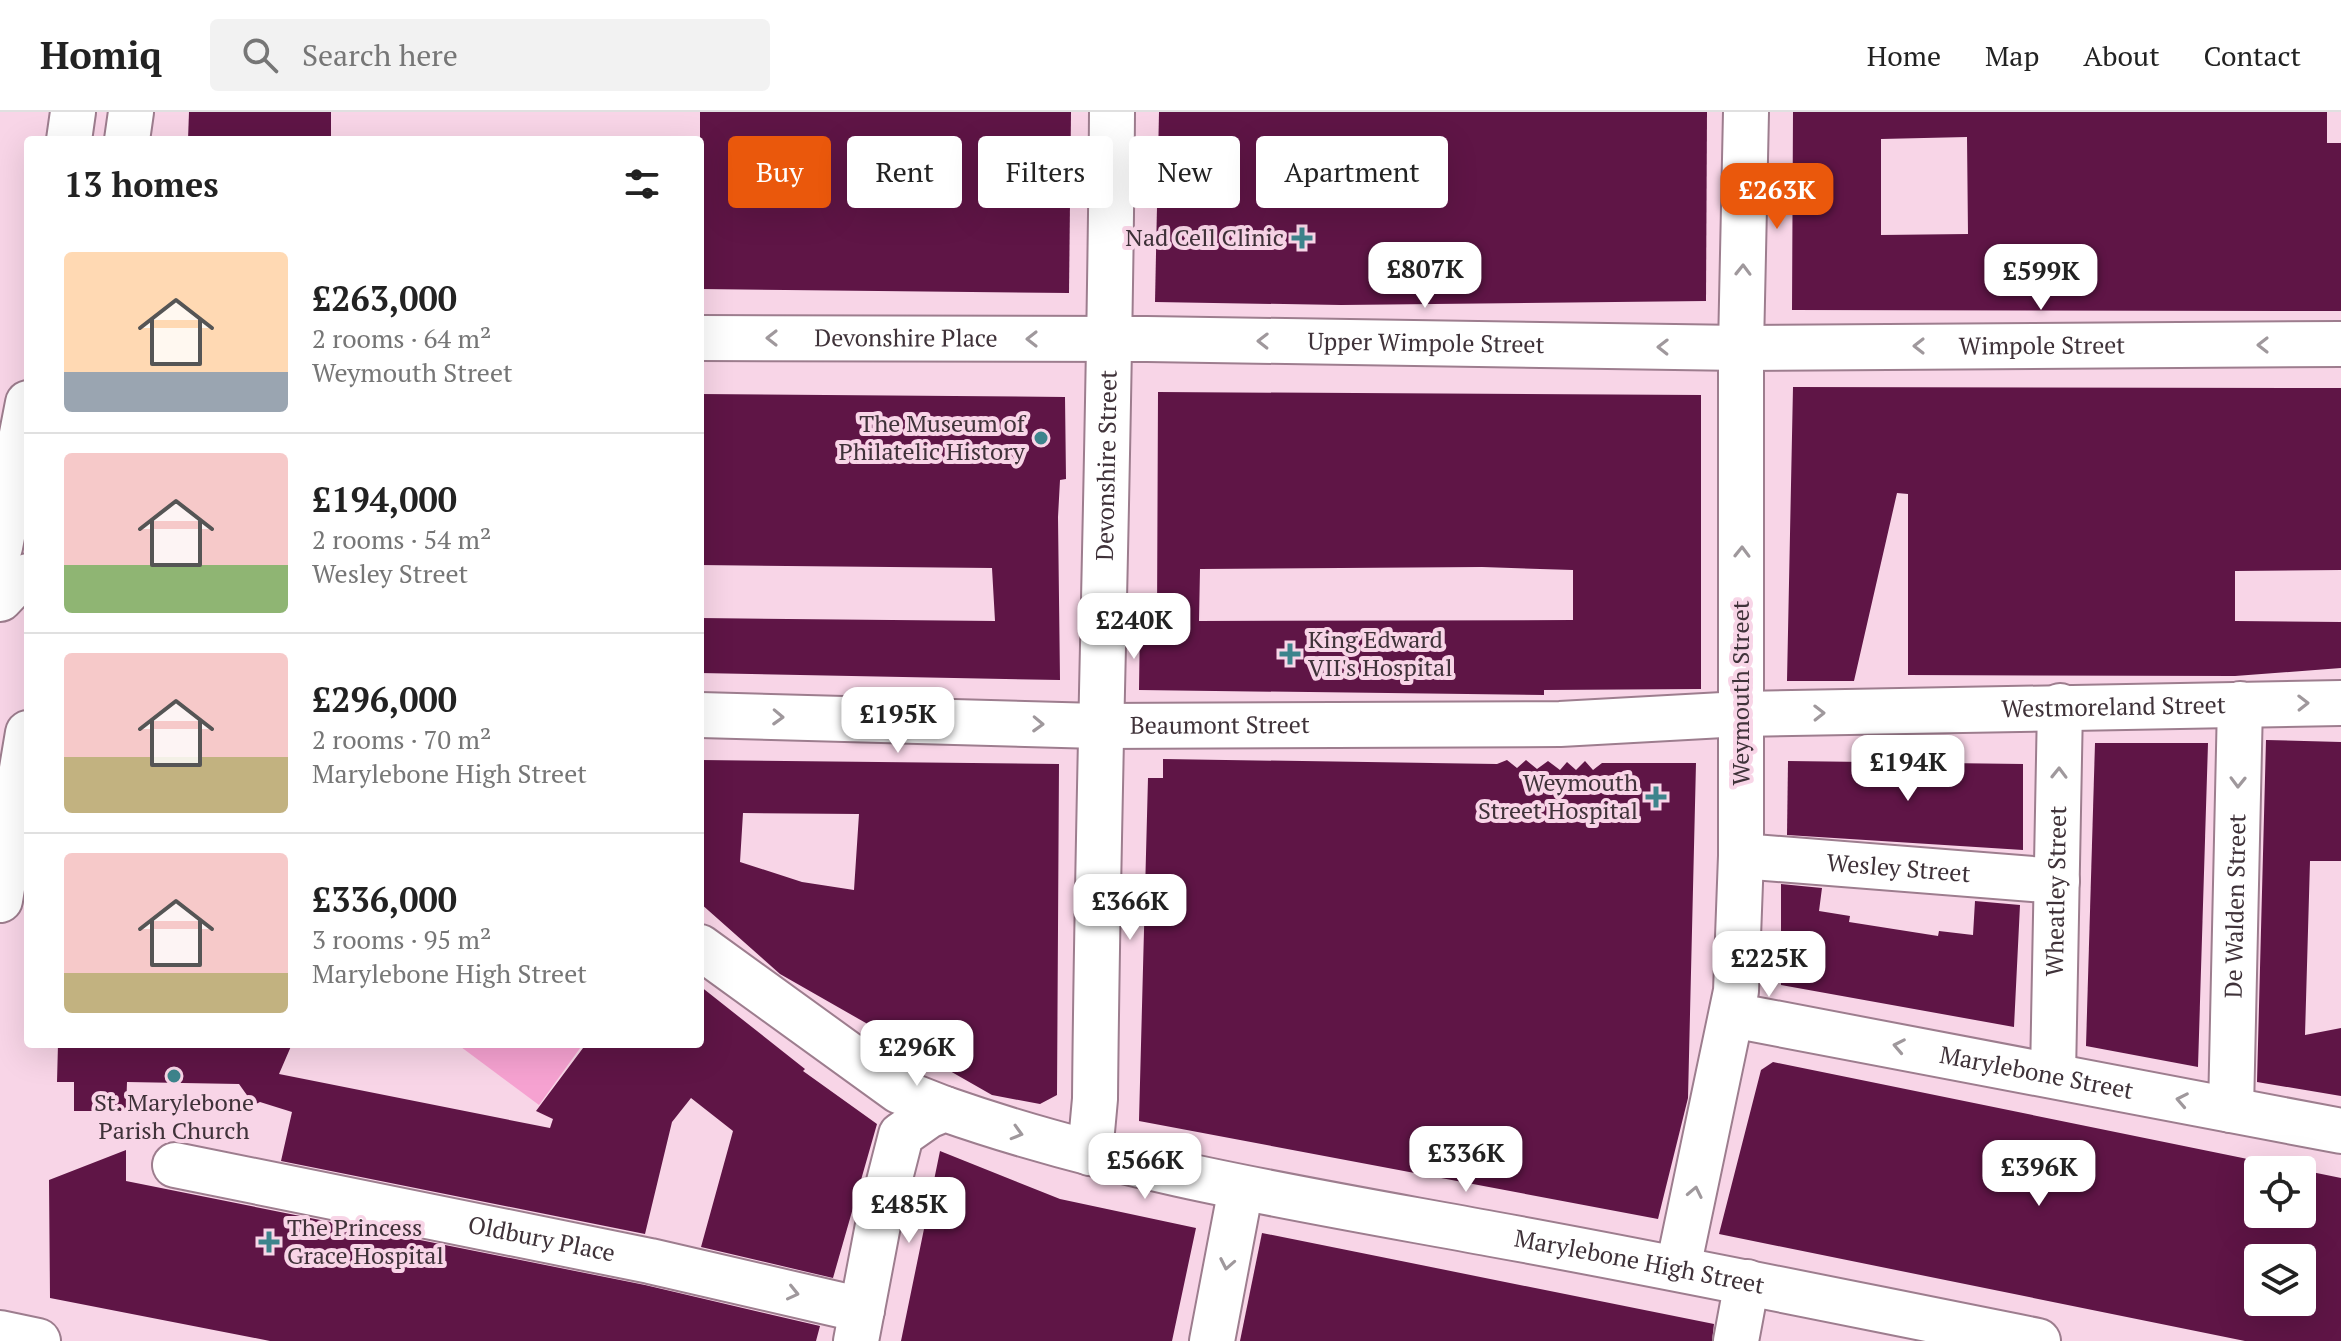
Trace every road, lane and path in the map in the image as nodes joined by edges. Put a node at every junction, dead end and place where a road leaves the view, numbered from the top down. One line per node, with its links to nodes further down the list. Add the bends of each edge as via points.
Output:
1 (73, 112): 5 (main road)
2 (131, 112): 6 (main road)
3 (1112, 112): 8 (main road, Devonshire Street)
4 (1746, 112): 10 (main road, Weymouth Street, one-way to 4)
5 (70, 136)
6 (128, 136)
7 (704, 338): 8 (main road, Devonshire Place, one-way to 7)
8 (1110, 340): 10 (main road, Upper Wimpole Street, one-way to 8); 20 (main road, Devonshire Street)
9 (2341, 344): 10 (main road, Wimpole Street, one-way to 10)
10 (1741, 348): 18 (main road, Weymouth Street, one-way to 10)
11 (24, 424): 12 (main road)
12 (0, 547)
13 (24, 578): 14 (main road)
14 (0, 599)
15 (2341, 703): 16 (main road, Westmoreland Street, one-way to 15)
16 (2240, 704): 17 (main road, Westmoreland Street); 30 (main road, De Walden Street, one-way to 30)
17 (2060, 706): 18 (main road, Westmoreland Street, one-way to 17); 23 (main road, Wheatley Street, one-way to 17)
18 (1741, 714): 20 (main road, Beaumont Street, via 1560,724); 22 (main road, Weymouth Street)
19 (704, 715): 20 (main road, Beaumont Street, one-way to 20)
20 (1098, 726): 33 (main road, Devonshire Street)
21 (24, 756): 24 (main road)
22 (1741, 856): 23 (main road, Wesley Street); 26 (main road, Weymouth Street)
23 (2057, 881): 28 (main road, Wheatley Street)
24 (1, 889)
25 (704, 950): 27 (main road, Marylebone High Street)
26 (1732, 1015): 28 (main road, Marylebone Street, one-way to 26); 36 (main road, Weymouth Street, one-way to 26)
27 (868, 1070): 29 (main road, Marylebone High Street, via 899,1091); 32 (main road, Marylebone High Street)
28 (2053, 1075): 30 (main road, Marylebone Street, one-way to 28)
29 (945, 1109): 32 (main road); 33 (main road, Marylebone High Street, one-way to 33)
30 (2231, 1110): 31 (main road, Marylebone Street)
31 (2341, 1131)
32 (901, 1135): 38 (main road)
33 (1090, 1153): 35 (main road, Marylebone High Street)
34 (175, 1165): 38 (main road, Oldbury Place, one-way to 38, via 723,1278)
35 (1228, 1185): 36 (main road, Marylebone High Street); 41 (main road, one-way to 41)
36 (1678, 1268): 37 (main road, Marylebone High Street)
37 (1747, 1282): 42 (main road); 43 (main road, Marylebone High Street)
38 (859, 1325)
39 (0, 1333): 40 (main road)
40 (38, 1341)
41 (1212, 1341)
42 (1736, 1341)
43 (2038, 1341)

